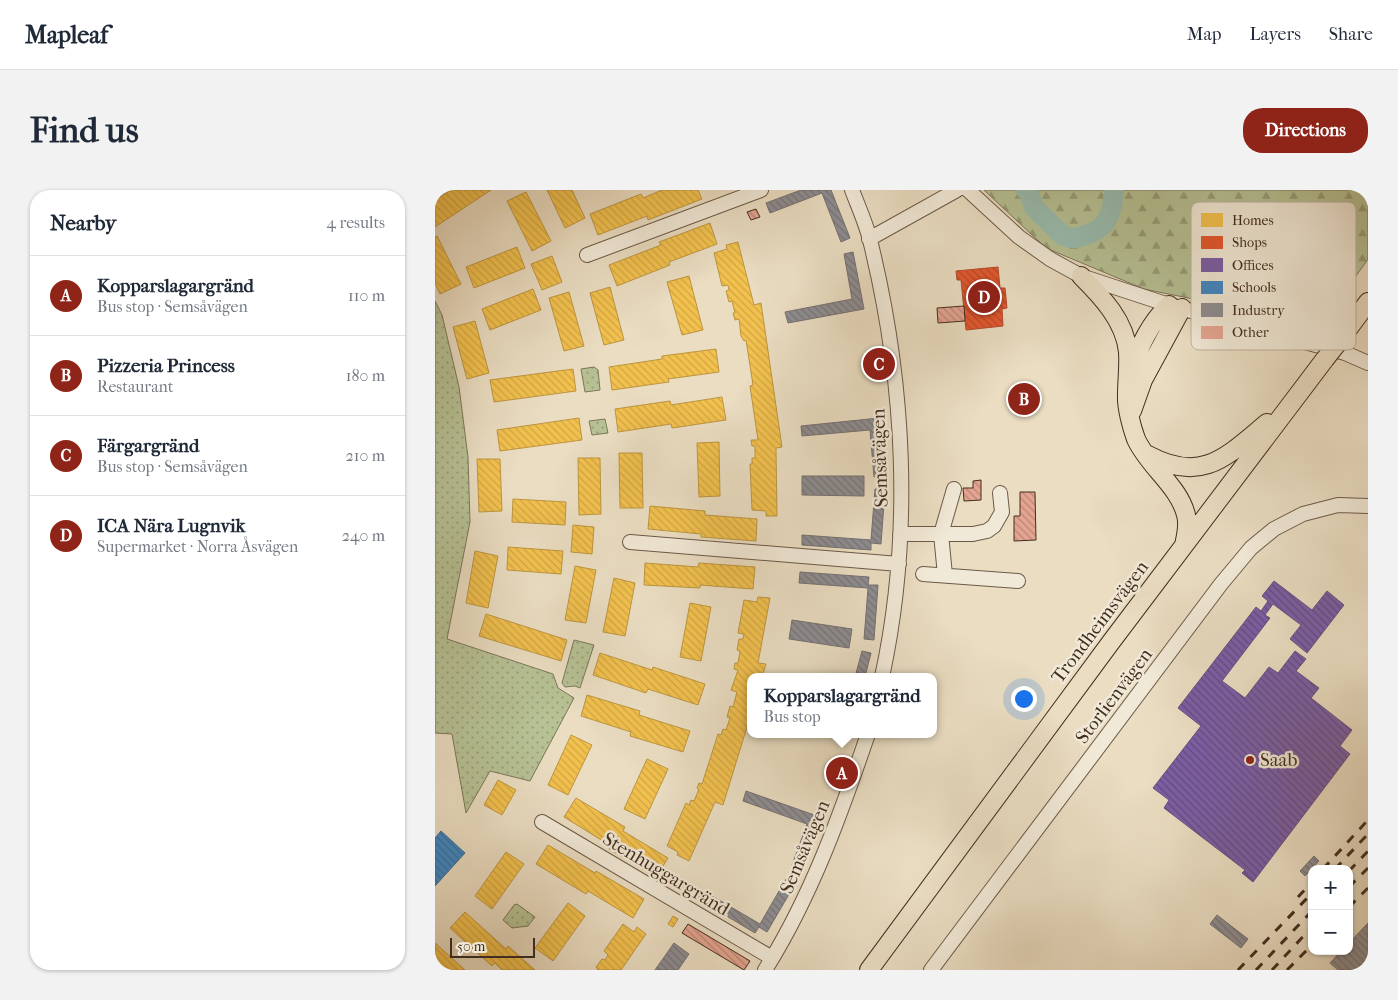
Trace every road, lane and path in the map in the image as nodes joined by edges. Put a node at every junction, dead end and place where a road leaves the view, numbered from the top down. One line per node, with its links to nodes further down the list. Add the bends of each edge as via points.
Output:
1 (761, 190): 6 (street)
2 (852, 190): 5 (street, Semsåvägen)
3 (957, 190): 5 (street)
4 (967, 190): 7 (street, via 1019,237)
5 (869, 238): 25 (street, Semsåvägen, via 898,404 902,492)
6 (587, 255)
7 (1081, 276): 9 (street); 18 (main road, via 1110,308 1121,329 1128,351)
8 (1368, 302): 12 (main road, Trondheimsvägen)
9 (1176, 306): 10 (street); 18 (main road, via 1153,321); 20 (main road, via 1143,380)
10 (1191, 311)
11 (1368, 316): 13 (main road)
12 (1356, 318)
13 (1356, 326)
14 (1316, 350): 16 (street)
15 (1325, 350): 16 (main road, Trondheimsvägen, bridge)
16 (1322, 352): 17 (street, via 1345,353); 19 (main road, Trondheimsvägen)
17 (1368, 363)
18 (1128, 378): 20 (main road, via 1126,396)
19 (1291, 402): 21 (main road, via 1236,449 1207,465 1177,467); 28 (main road, Trondheimsvägen)
20 (1131, 417): 21 (main road, via 1137,442)
21 (1145, 453): 28 (main road, via 1187,516)
22 (954, 489): 26 (street)
23 (1000, 493): 26 (street, via 1002,512 987,531)
24 (1368, 506): 38 (street, Storlienvägen, via 1338,505 1303,514 1274,529 1251,548)
25 (900, 534): 26 (street); 29 (street, Semsåvägen)
26 (941, 534): 31 (street)
27 (630, 542): 29 (street)
28 (1184, 546): 37 (main road, Trondheimsvägen)
29 (899, 564): 33 (street, Semsåvägen)
30 (923, 574): 31 (street)
31 (945, 575): 32 (street)
32 (1018, 581)
33 (883, 673)
34 (867, 738): 36 (street, Semsåvägen, via 811,886)
35 (542, 822): 36 (street, Stenhuggargränd)
36 (768, 964)
37 (869, 970)
38 (931, 970)

